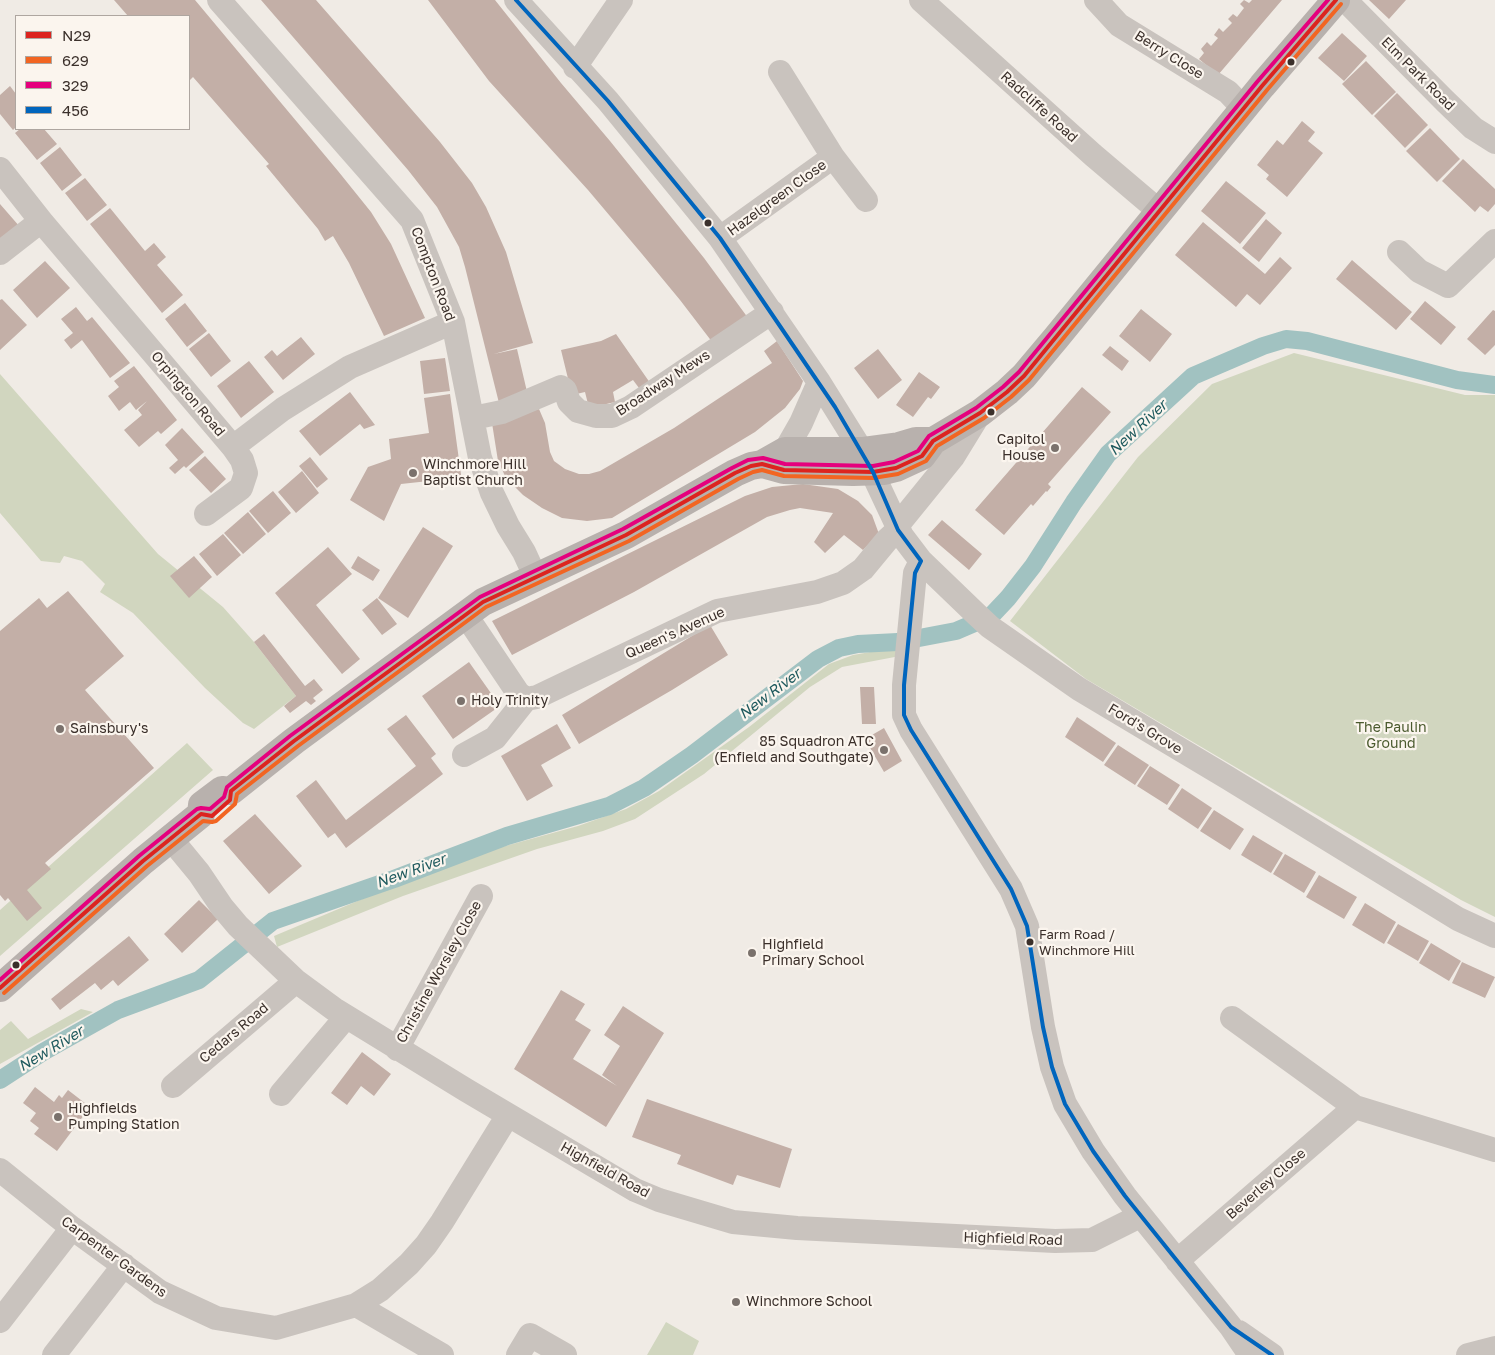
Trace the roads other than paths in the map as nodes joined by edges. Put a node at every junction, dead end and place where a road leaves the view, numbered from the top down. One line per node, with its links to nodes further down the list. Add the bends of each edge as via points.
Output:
1 (219, 0): 22 (street, Compton Road, via 412,220)
2 (516, 0): 8 (street, Ford's Grove)
3 (621, 0): 8 (street)
4 (921, 0): 15 (street, Radcliffe Road, via 1092,155)
5 (1096, 0): 10 (street, Berry Close, via 1119,25 1228,92)
6 (1336, 0): 10 (main road)
7 (1345, 0): 11 (street, Elm Park Road, via 1473,128)
8 (575, 67): 17 (street, Ford's Grove, via 608,101)
9 (780, 72): 12 (street)
10 (1243, 108): 15 (main road)
11 (1495, 142)
12 (833, 157): 14 (street); 17 (street, Hazelgreen Close)
13 (0, 169): 16 (street, Orpington Road)
14 (866, 200)
15 (1159, 211): 24 (main road, via 1024,376)
16 (41, 221): 20 (street); 26 (street, Orpington Road)
17 (720, 238): 21 (street, Ford's Grove)
18 (1495, 241): 19 (street, via 1448,286 1419,272)
19 (1399, 252)
20 (0, 253)
21 (772, 312): 23 (street, Ford's Grove); 25 (street, Broadway Mews, via 631,407 612,416 578,411 561,387 502,412)
22 (453, 322): 25 (street, Compton Road); 26 (street, Orpington Road, via 350,367 283,409)
23 (819, 382): 27 (street, via 801,423); 28 (street, Ford's Grove)
24 (980, 413): 28 (main road, via 934,441 916,441 899,446); 30 (street, Queen's Avenue, via 953,457)
25 (473, 418): 32 (street, Compton Road, via 480,458 492,493)
26 (233, 447): 29 (street, via 246,473 241,488)
27 (773, 458): 28 (main road); 32 (main road, via 735,472 626,535)
28 (867, 461): 30 (street, Ford's Grove)
29 (206, 514)
30 (897, 528): 31 (street, Ford's Grove); 34 (street, Queen's Avenue, via 862,569 843,583 816,592 717,610)
31 (921, 561): 38 (street, Ford's Grove, via 982,619 1079,689 1458,919); 50 (street, via 915,573 904,715 1011,889 1027,926 1043,1028 1065,1104 1093,1151)
32 (535, 576): 33 (main road)
33 (465, 614): 34 (street, via 509,681); 36 (main road, via 231,791 230,800 212,816 201,814)
34 (526, 699): 35 (street, via 495,738)
35 (464, 756)
36 (171, 839): 39 (street, Highfield Road, via 238,926); 40 (main road)
37 (480, 896): 43 (street, Christine Worsley Close)
38 (1495, 936)
39 (296, 981): 41 (street, Highfield Road); 44 (street, Cedars Road)
40 (0, 988)
41 (346, 1017): 43 (street, Highfield Road); 45 (street)
42 (1232, 1018): 46 (street)
43 (397, 1048): 47 (street, Highfield Road)
44 (173, 1086)
45 (281, 1094)
46 (1355, 1107): 48 (street); 52 (street, Beverley Close)
47 (508, 1116): 50 (street, Highfield Road, via 635,1190 733,1222 1064,1241 1092,1240); 54 (street, Carpenter Gardens, via 426,1245 380,1290)
48 (1495, 1150)
49 (0, 1170): 51 (street, Carpenter Gardens)
50 (1140, 1216): 52 (street)
51 (72, 1228): 53 (street, Carpenter Gardens); 55 (street)
52 (1177, 1261): 56 (street)
53 (124, 1265): 54 (street, Carpenter Gardens, via 160,1292 216,1318 276,1328); 58 (street)
54 (356, 1305): 59 (street)
55 (0, 1321)
56 (1231, 1327): 62 (street); 63 (street)
57 (1495, 1348): 64 (street)
58 (54, 1355)
59 (442, 1355)
60 (518, 1355): 61 (street, via 530,1335)
61 (565, 1355)
62 (1250, 1355)
63 (1272, 1355)
64 (1468, 1355)

